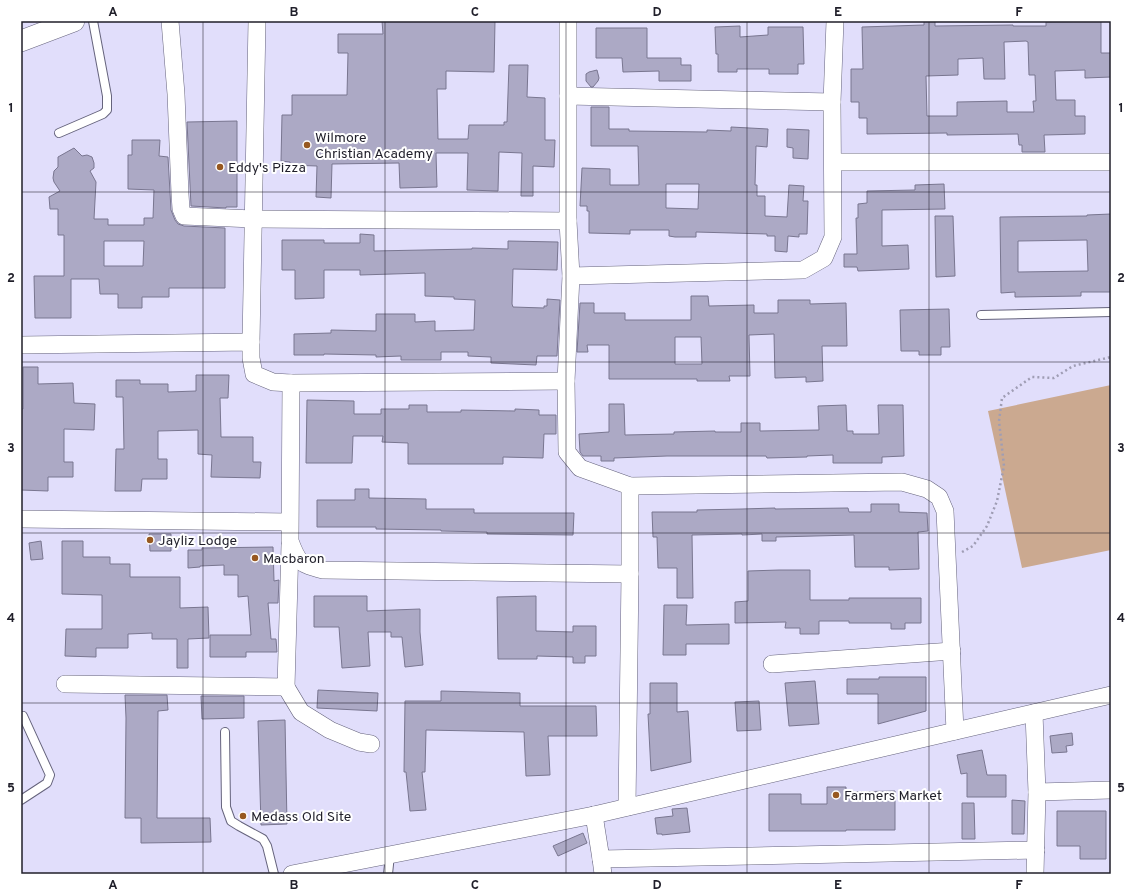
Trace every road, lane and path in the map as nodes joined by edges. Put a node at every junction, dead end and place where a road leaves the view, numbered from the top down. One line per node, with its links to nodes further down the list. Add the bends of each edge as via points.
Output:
1 (93, 21): 10 (lane, via 107,96 107,110)
2 (170, 21): 13 (street, via 181,209 184,216)
3 (257, 21): 13 (street)
4 (568, 21): 8 (street)
5 (835, 21): 9 (street)
6 (70, 22): 7 (street)
7 (21, 41)
8 (568, 96): 9 (street); 14 (street)
9 (832, 102): 11 (street)
10 (59, 134)
11 (833, 162): 12 (street); 15 (street, via 833,237 824,258 803,270)
12 (1111, 162)
13 (253, 219): 14 (street); 18 (street)
14 (568, 221): 15 (street)
15 (571, 276): 21 (street)
16 (1111, 312): 17 (lane)
17 (981, 315)
18 (251, 342): 19 (street); 22 (street, via 254,374 273,382)
19 (21, 345)
20 (1111, 358): 27 (path, via 1073,366 1054,378 1032,377 1002,398 999,421 1004,466 997,501 987,526 973,546)
21 (566, 381): 22 (street); 23 (street, via 568,452 580,468)
22 (291, 383): 25 (street)
23 (630, 486): 27 (street, via 902,482 927,489 939,497 944,511); 28 (street)
24 (21, 519): 25 (street)
25 (289, 522): 26 (street)
26 (290, 541): 28 (street, via 296,557 305,565 323,570); 32 (street)
27 (947, 560): 29 (street)
28 (630, 574): 42 (street)
29 (952, 651): 30 (street); 36 (street)
30 (772, 664)
31 (65, 684): 32 (street)
32 (286, 687): 38 (street, via 301,712 330,730)
33 (1111, 695): 34 (street)
34 (1034, 713): 36 (street); 40 (street)
35 (23, 716): 41 (lane, via 50,775 48,783)
36 (955, 730): 42 (street)
37 (225, 732): 47 (lane, via 226,806 231,821 263,839)
38 (371, 744)
39 (1111, 790): 40 (street)
40 (1037, 792): 44 (street)
41 (21, 800)
42 (627, 807): 43 (street)
43 (594, 815): 45 (street); 46 (street)
44 (1036, 850): 46 (street); 50 (street)
45 (390, 855): 48 (street); 49 (lane)
46 (602, 867)
47 (274, 874)
48 (292, 874)
49 (388, 874)
50 (1036, 874)

